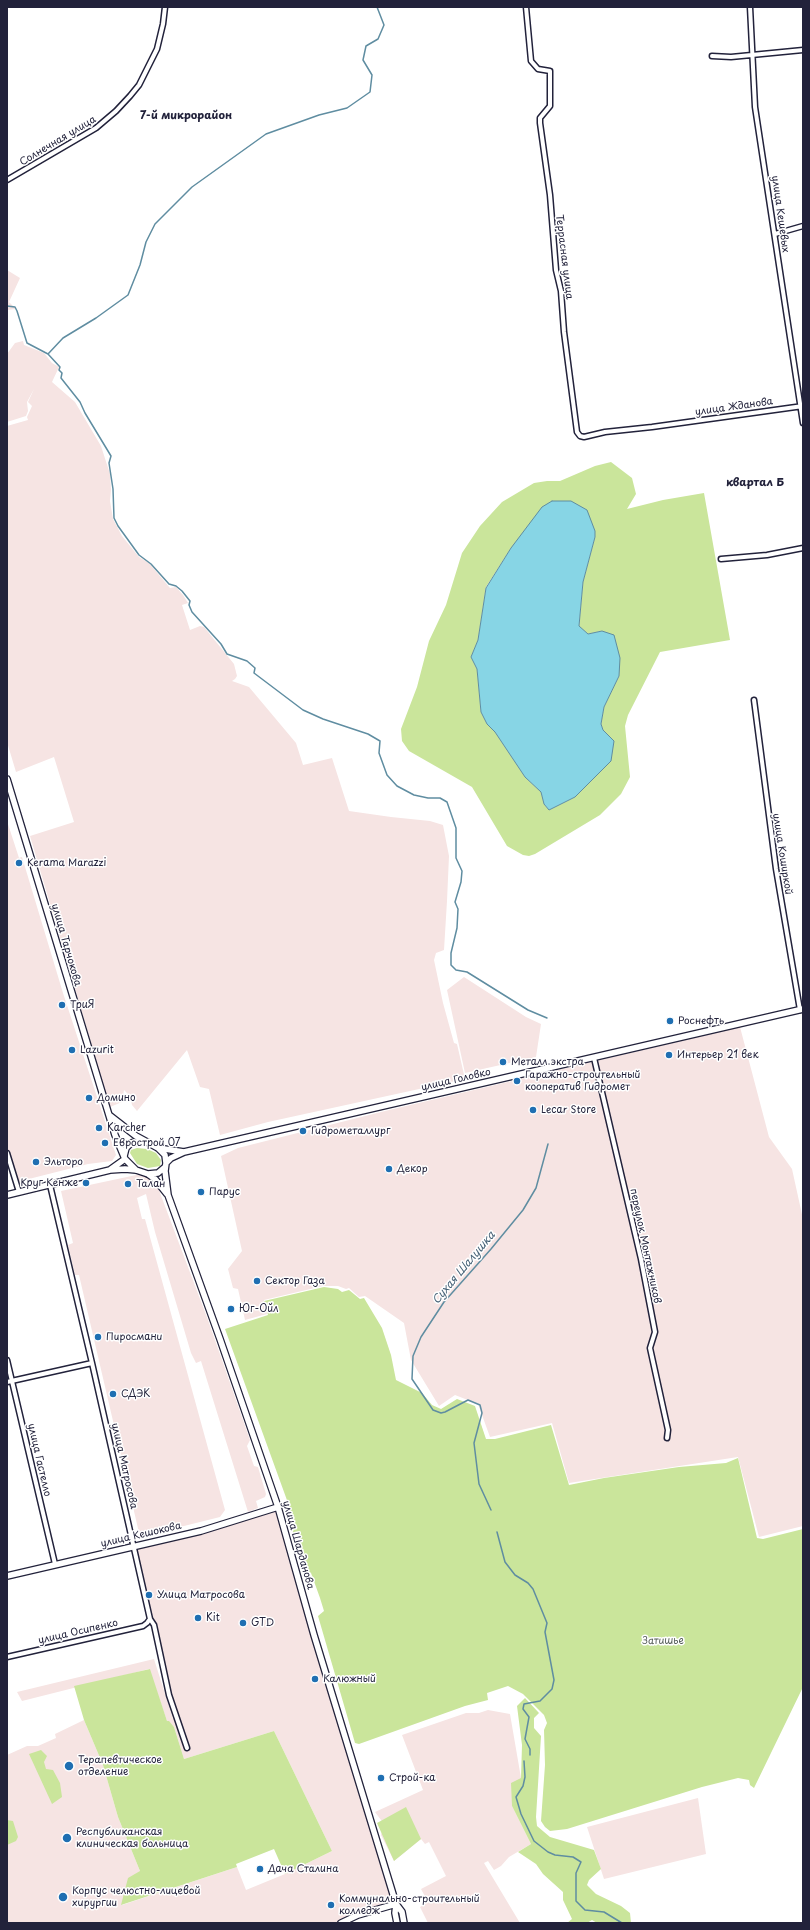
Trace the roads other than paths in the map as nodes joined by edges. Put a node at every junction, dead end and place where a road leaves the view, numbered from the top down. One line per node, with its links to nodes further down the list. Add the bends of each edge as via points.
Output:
1 (165, 7): 7 (street, Солнечная улица, via 157,49 139,85 116,112 96,128)
2 (526, 7): 12 (street, Террасная улица, via 531,61 538,69 550,71 550,106 540,118 540,123 577,432 584,437)
3 (750, 7): 5 (street, улица Кешевых)
4 (803, 50): 5 (street)
5 (753, 55): 6 (street); 9 (street, улица Кешевых, via 755,107)
6 (712, 56)
7 (7, 180)
8 (803, 226): 9 (street)
9 (775, 234): 10 (street, улица Кешевых)
10 (802, 406): 11 (street, улица Кешевых); 12 (street, улица Жданова)
11 (803, 423)
12 (667, 425)
13 (803, 548): 14 (street, via 767,555)
14 (721, 559)
15 (754, 700): 17 (street, улица Коширкой, via 776,868)
16 (7, 779): 19 (main road, улица Тарчокова)
17 (802, 1009): 18 (main road, улица Головко)
18 (594, 1058): 22 (main road, улица Головко); 37 (street, переулок Монтажников, via 643,1267 655,1332 650,1348 668,1430)
19 (108, 1115): 20 (main road); 24 (main road, улица Тарчокова)
20 (143, 1142): 21 (main road); 24 (main road, via 131,1143 126,1148)
21 (158, 1148): 22 (main road); 25 (main road, via 165,1156)
22 (184, 1152): 25 (main road, via 172,1158)
23 (7, 1153): 30 (street)
24 (124, 1158): 26 (main road); 27 (main road)
25 (166, 1165): 28 (main road, via 158,1173); 32 (main road)
26 (110, 1170): 27 (main road); 29 (main road)
27 (136, 1170): 28 (main road)
28 (148, 1174): 32 (main road)
29 (50, 1184): 30 (main road); 34 (street, улица Матросова)
30 (19, 1192): 31 (main road)
31 (7, 1195)
32 (168, 1195): 38 (main road, улица Шарданова)
33 (7, 1360): 35 (street, улица Гастелло)
34 (92, 1363): 35 (street); 39 (street, улица Матросова)
35 (12, 1381): 36 (street); 40 (street, улица Гастелло)
36 (7, 1382)
37 (667, 1438)
38 (278, 1507): 39 (main road, улица Кешокова, via 201,1531); 45 (main road, улица Шарданова)
39 (134, 1545): 40 (main road, улица Кешокова); 42 (street, улица Матросова)
40 (55, 1564): 41 (main road, улица Кешокова)
41 (7, 1576)
42 (150, 1619): 43 (street, улица Осипенко, via 143,1626); 44 (street, улица Матросова, via 154,1625 161,1664)
43 (7, 1657)
44 (187, 1748)
45 (396, 1904): 46 (main road); 47 (main road, улица Шарданова); 48 (main road, улица Шарданова, via 402,1912)
46 (341, 1923)
47 (397, 1923)
48 (404, 1923)

